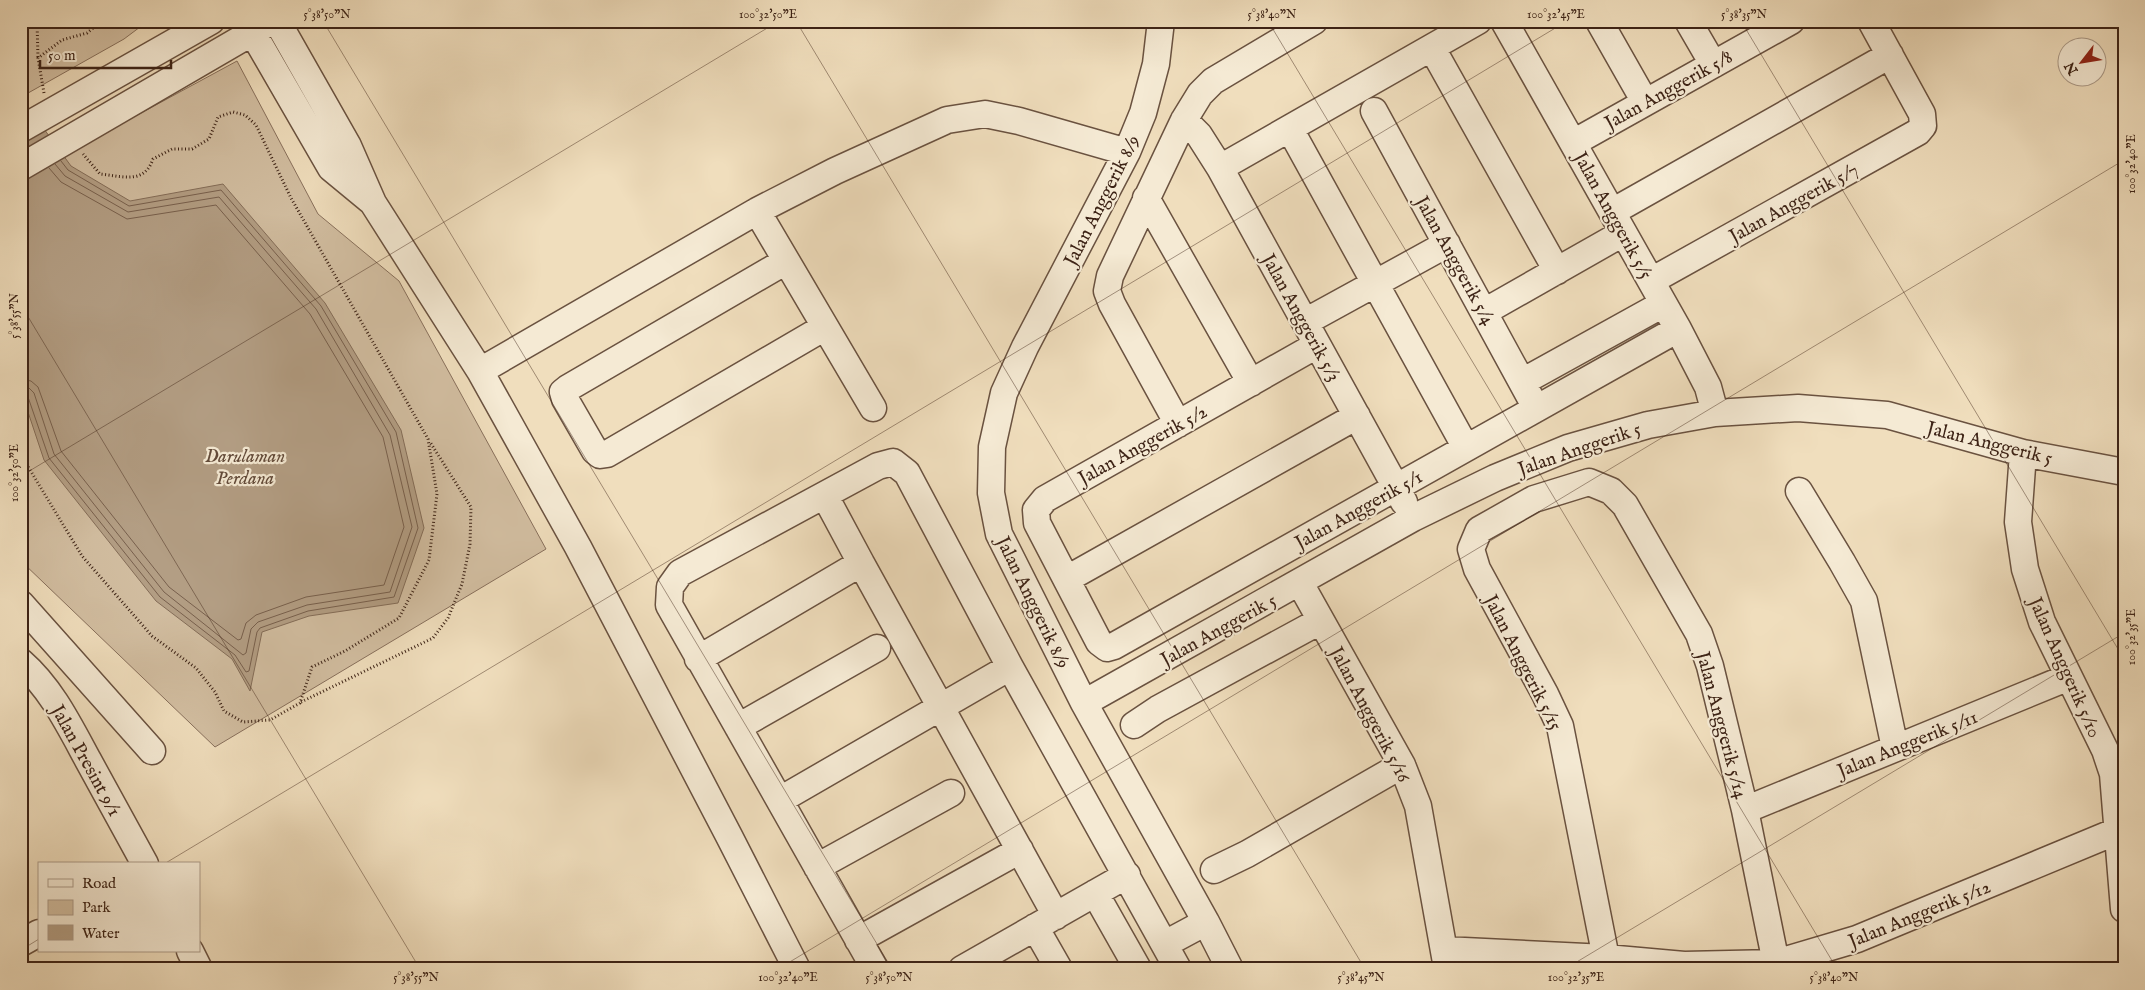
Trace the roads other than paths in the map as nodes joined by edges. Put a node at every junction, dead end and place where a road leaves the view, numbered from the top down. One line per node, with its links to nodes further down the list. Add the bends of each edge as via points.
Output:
1 (211, 21): 12 (street)
2 (277, 21): 30 (street, via 348,146)
3 (1160, 21): 26 (street, Jalan Anggerik 8/9, via 1156,64 1146,105)
4 (1314, 21): 23 (street, via 1213,81 1200,94)
5 (1478, 21): 13 (street)
6 (1504, 21): 25 (street, Jalan Anggerik 5/5)
7 (1599, 21): 20 (street)
8 (1688, 21): 17 (street)
9 (1871, 21): 14 (street)
10 (1786, 22): 17 (street, Jalan Anggerik 5/8)
11 (257, 25): 15 (street); 18 (street)
12 (189, 28): 16 (street)
13 (1432, 48): 24 (street); 35 (street)
14 (1890, 55): 32 (street); 36 (street, Jalan Anggerik 5/7, via 1922,114 1923,126 1918,132)
15 (211, 56): 18 (street, via 244,52); 19 (street)
16 (136, 64): 19 (street); 22 (street)
17 (1713, 64): 20 (street, Jalan Anggerik 5/8)
18 (274, 69): 30 (street, via 331,168)
19 (152, 90): 27 (street)
20 (1645, 102): 25 (street, Jalan Anggerik 5/8)
21 (1374, 111): 33 (street, Jalan Anggerik 5/4)
22 (38, 119)
23 (1184, 120): 28 (street, Jalan Anggerik 5/3, via 1199,135); 29 (street)
24 (1290, 128): 28 (street); 37 (street)
25 (1572, 142): 32 (street, Jalan Anggerik 5/5)
26 (1126, 152): 31 (street, via 1019,121 985,114 967,116 947,120 919,132); 70 (street, Jalan Anggerik 8/9, via 1004,393 992,447 992,493 999,534)
27 (21, 167)
28 (1220, 168): 40 (street, Jalan Anggerik 5/3)
29 (1146, 198): 46 (street); 51 (street, via 1110,276 1107,291)
30 (373, 203): 44 (street)
31 (757, 211): 34 (street); 44 (street)
32 (1618, 223): 35 (street); 36 (street, Jalan Anggerik 5/5)
33 (1447, 244): 37 (street); 39 (street, Jalan Anggerik 5/4)
34 (786, 261): 41 (street); 41 (street, via 568,388 564,399 595,451 600,455 607,454)
35 (1557, 271): 39 (street)
36 (1650, 281): 38 (street, Jalan Anggerik 5/5)
37 (1374, 284): 40 (street); 52 (street)
38 (1663, 304): 42 (street, Jalan Anggerik 5/5); 45 (street)
39 (1484, 312): 45 (street, Jalan Anggerik 5/4)
40 (1304, 322): 43 (street, Jalan Anggerik 5/3)
41 (825, 327): 47 (street)
42 (1678, 329): 48 (street, Jalan Anggerik 5/1); 49 (street, Jalan Anggerik 5/5, via 1708,387)
43 (1317, 345): 46 (street, Jalan Anggerik 5/2); 50 (street, Jalan Anggerik 5/3)
44 (480, 371): 99 (street, via 578,547)
45 (1522, 382): 48 (street, Jalan Anggerik 5/4)
46 (1251, 383): 51 (street, Jalan Anggerik 5/2)
47 (872, 408)
48 (1536, 408): 52 (street, Jalan Anggerik 5/1)
49 (1715, 413): 53 (street, Jalan Anggerik 5, via 1798,408 1887,415); 59 (street, Jalan Anggerik 5, via 1648,425 1568,448 1495,478)
50 (1357, 416): 55 (street, Jalan Anggerik 5/3); 61 (street)
51 (1178, 424): 61 (street, Jalan Anggerik 5/2, via 1045,499 1036,510 1037,523)
52 (1466, 448): 55 (street, Jalan Anggerik 5/1)
53 (2023, 453): 54 (street, Jalan Anggerik 5); 69 (street, Jalan Anggerik 5/10, via 2018,522 2025,569 2042,622)
54 (2124, 472)
55 (1396, 487): 59 (street, Jalan Anggerik 5/3); 61 (street, Jalan Anggerik 5/1, via 1107,648 1099,642)
56 (1799, 491): 74 (street, via 1864,601)
57 (824, 496): 60 (street); 66 (street, via 680,573 670,587 669,605); 68 (street, via 878,466 893,462 907,473)
58 (1626, 505): 79 (street, Jalan Anggerik 5/14, via 1699,634 1720,700); 95 (street, Jalan Anggerik 5/15, via 1611,491 1590,482 1534,500 1479,530 1471,549 1477,570 1560,726)
59 (1413, 518): 62 (street, Jalan Anggerik 5)
60 (861, 563): 66 (street); 71 (street)
61 (1067, 579)
62 (1300, 583): 64 (street, Jalan Anggerik 5/16); 70 (street, Jalan Anggerik 5)
63 (21, 604): 75 (street)
64 (1320, 621): 72 (street); 76 (street, Jalan Anggerik 5/16)
65 (876, 648): 73 (street)
66 (698, 660): 73 (street)
67 (21, 662): 82 (street, Jalan Presint 9/1, via 31,670 66,720)
68 (1010, 667): 71 (street); 85 (street)
69 (2069, 677): 74 (street, Jalan Anggerik 5/11); 80 (street, Jalan Anggerik 5/10, via 2105,750 2113,774)
70 (1084, 703): 89 (street, Jalan Anggerik 8/9)
71 (941, 708): 78 (street); 81 (street)
72 (1134, 725)
73 (738, 727): 78 (street)
74 (1895, 748): 79 (street, Jalan Anggerik 5/11)
75 (152, 752)
76 (1402, 765): 84 (street); 96 (street, Jalan Anggerik 5/16, via 1418,806)
77 (951, 793): 83 (street)
78 (780, 800): 83 (street)
79 (1745, 810): 97 (street, Jalan Anggerik 5/14)
80 (2117, 831): 87 (street, Jalan Anggerik 5/10); 97 (street, Jalan Anggerik 5/12, via 1857,939)
81 (1020, 850): 88 (street); 91 (street)
82 (144, 862)
83 (817, 867): 91 (street)
84 (1214, 870)
85 (1127, 875): 86 (street); 93 (street)
86 (1095, 893): 88 (street); 103 (street)
87 (2124, 909)
88 (1046, 921): 101 (street); 102 (street)
89 (1206, 922): 93 (street); 105 (street, Jalan Anggerik 8/9)
90 (38, 934): 92 (street)
91 (858, 940): 100 (street)
92 (21, 943)
93 (1165, 944): 104 (street)
94 (190, 952): 98 (street)
95 (1606, 958): 96 (street, Jalan Anggerik 5/12); 97 (street, Jalan Anggerik 5/12, via 1684,965)
96 (1445, 960)
97 (1776, 963)
98 (199, 969)
99 (796, 969)
100 (875, 969)
101 (962, 969)
102 (1059, 969)
103 (1138, 969)
104 (1178, 969)
105 (1230, 969)

